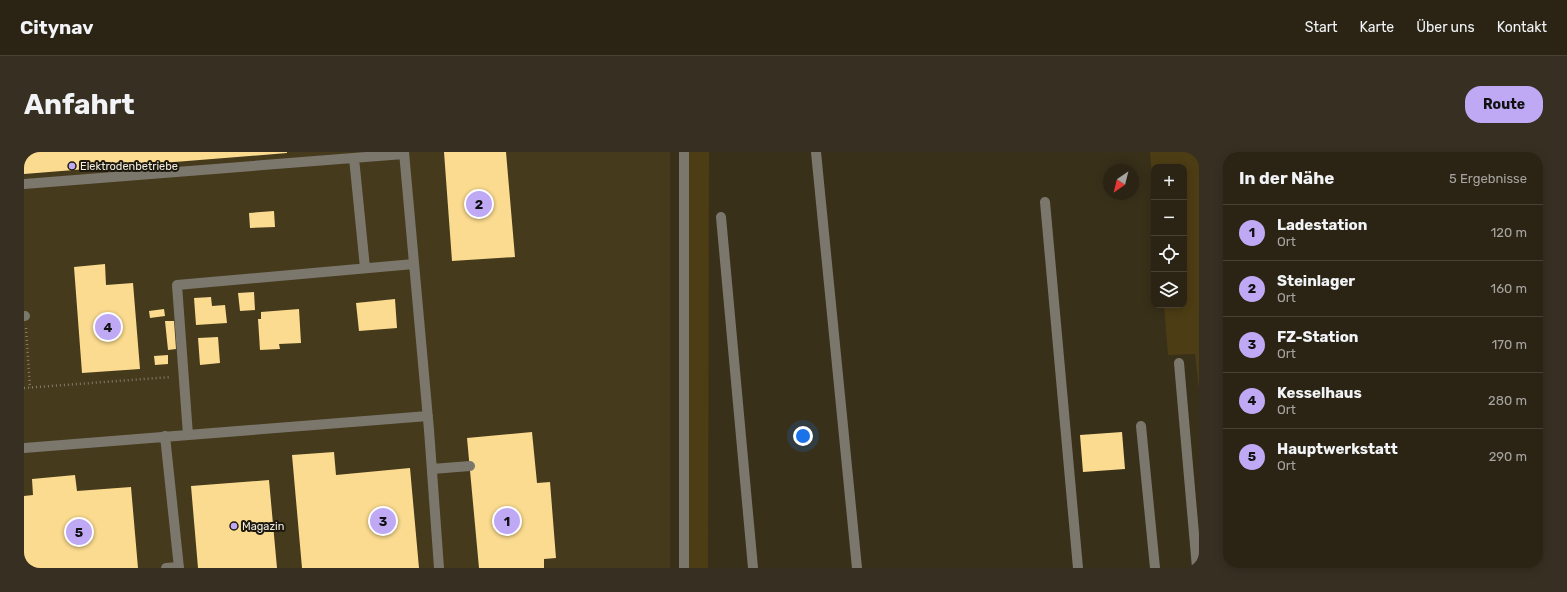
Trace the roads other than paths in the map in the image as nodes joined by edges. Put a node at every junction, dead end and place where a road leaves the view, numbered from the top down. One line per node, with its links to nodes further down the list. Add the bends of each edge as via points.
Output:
1 (684, 152): 21 (lane)
2 (816, 152): 23 (lane)
3 (404, 153): 4 (lane); 8 (lane)
4 (354, 158): 5 (lane); 9 (lane)
5 (24, 184)
6 (1045, 202): 24 (lane)
7 (720, 217): 22 (lane)
8 (414, 264): 9 (lane); 11 (lane)
9 (365, 268): 13 (lane, via 177,285)
10 (1179, 363): 26 (lane)
11 (428, 416): 13 (lane); 17 (lane)
12 (1141, 426): 25 (lane)
13 (188, 435): 14 (lane)
14 (165, 436): 15 (lane); 18 (lane)
15 (24, 448)
16 (470, 466): 17 (lane)
17 (432, 469): 20 (lane)
18 (179, 567): 19 (lane)
19 (166, 568)
20 (439, 568)
21 (684, 568)
22 (753, 568)
23 (857, 568)
24 (1078, 568)
25 (1155, 568)
26 (1196, 568)

